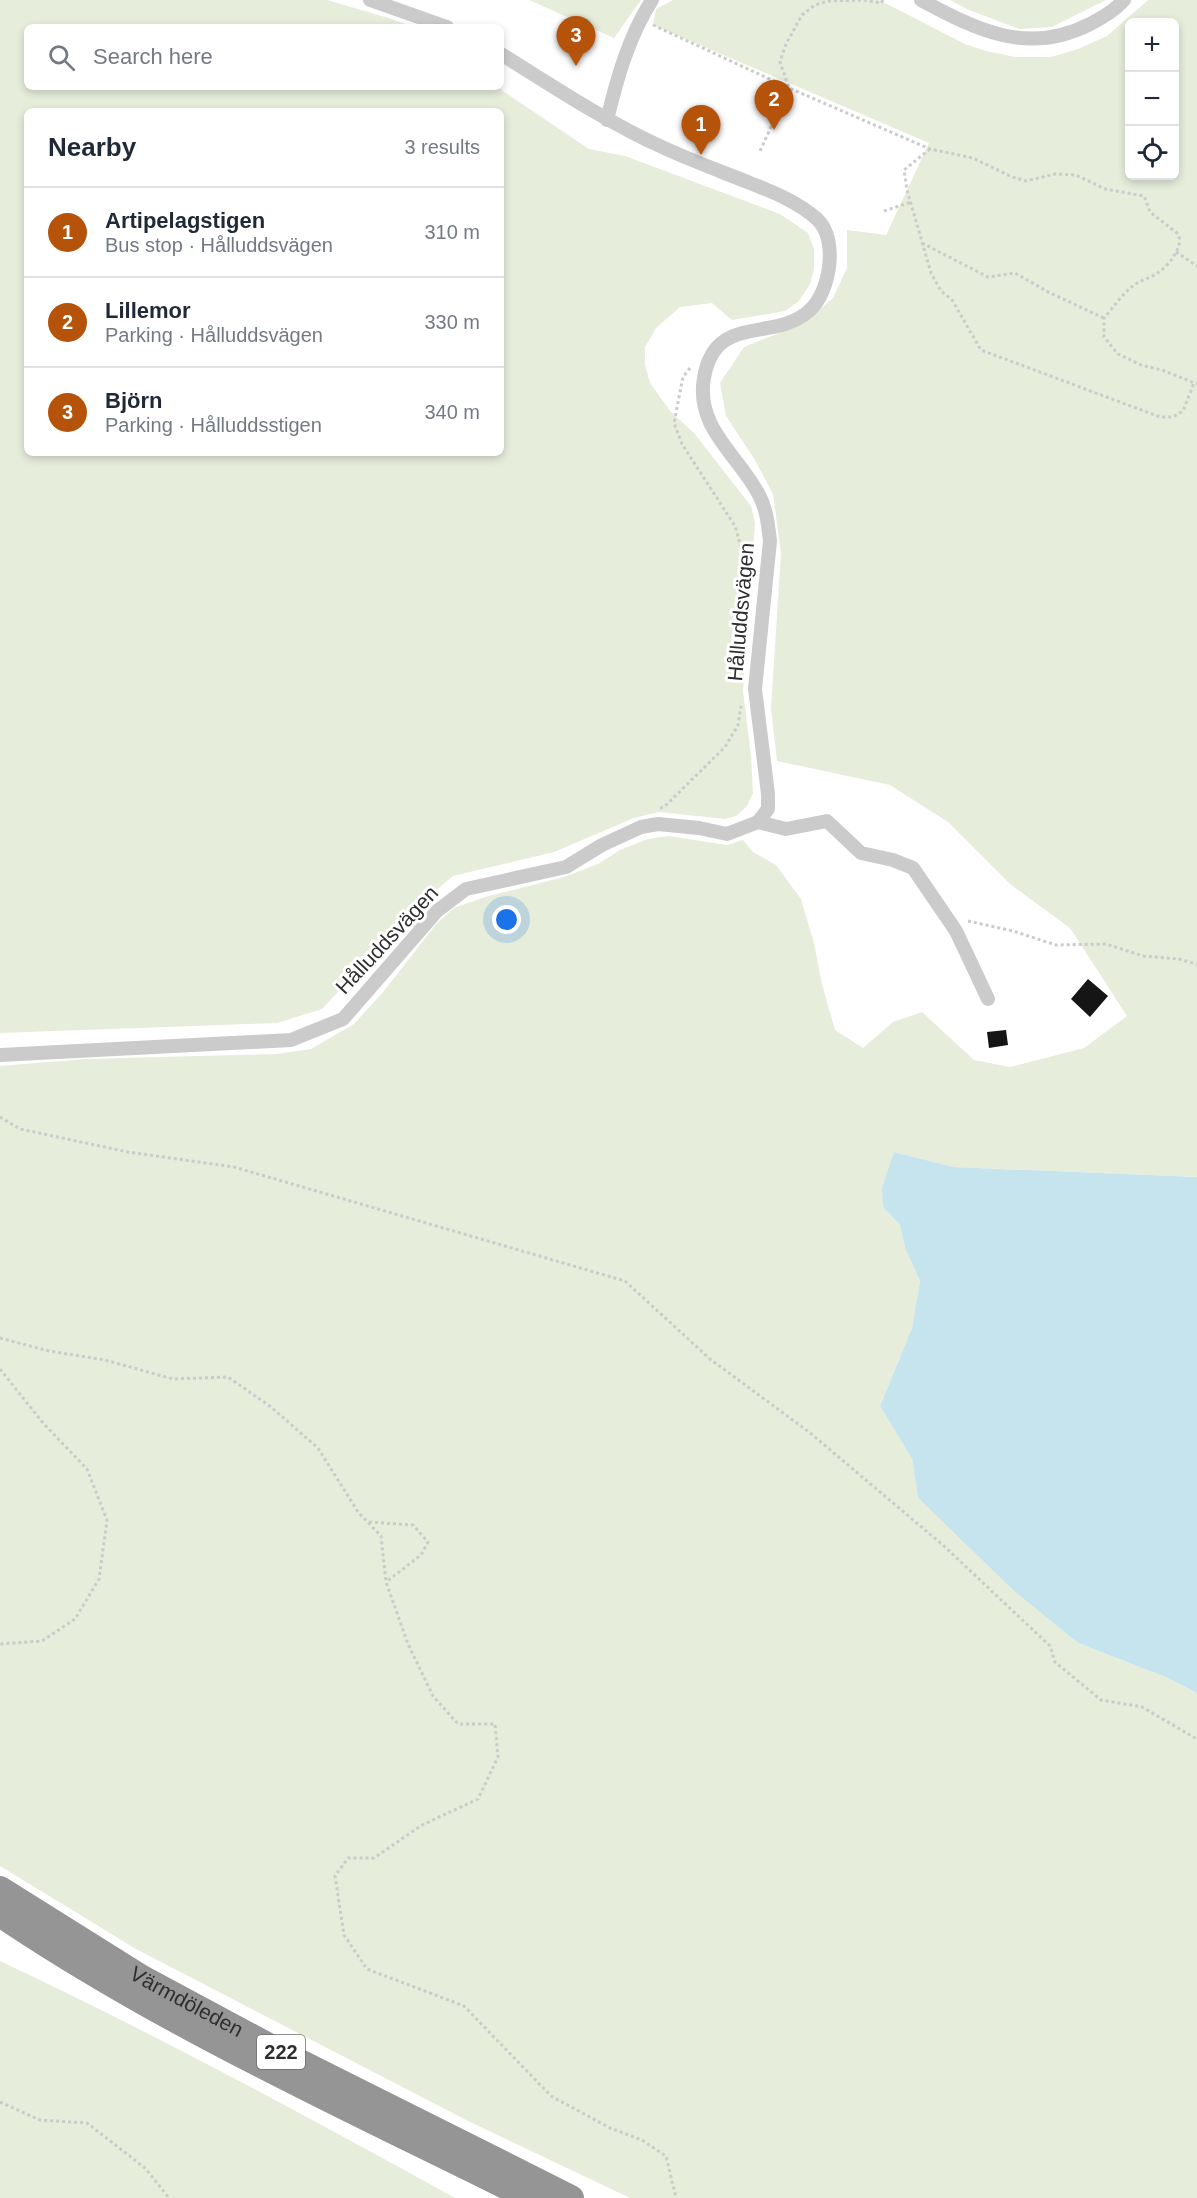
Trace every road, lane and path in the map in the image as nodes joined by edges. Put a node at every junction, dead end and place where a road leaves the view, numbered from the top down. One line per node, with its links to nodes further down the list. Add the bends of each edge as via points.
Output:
1 (370, 0): 7 (street)
2 (652, 0): 6 (street)
3 (883, 0): 9 (path, via 828,1 802,15 780,62)
4 (921, 0): 5 (street, via 985,31 1015,38 1071,34 1113,12)
5 (1124, 0)
6 (641, 17): 9 (path); 10 (street)
7 (438, 24)
8 (504, 56): 10 (street, Hålluddsvägen)
9 (789, 88): 11 (path); 12 (path)
10 (607, 120): 24 (street, Hålluddsvägen, via 663,148 785,197 818,220 828,236 830,256 825,289 810,310 789,322 731,335 714,351 704,377 702,399 710,425 760,496 768,518 770,541 755,689 768,808)
11 (930, 149): 13 (path, via 904,170); 16 (path, via 973,158 1026,181 1055,174 1076,176 1105,189 1144,196 1150,212 1180,237)
12 (759, 153)
13 (910, 202): 14 (path); 15 (path)
14 (884, 211)
15 (922, 243): 18 (path, via 988,277 1015,273); 20 (path, via 931,273 981,350 1160,417 1173,417 1183,411)
16 (1176, 252): 17 (path); 18 (path, via 1160,272 1133,285)
17 (1197, 266)
18 (1104, 318): 20 (path, via 1104,337 1118,354)
19 (695, 361): 21 (path, via 683,377 675,423 682,444 735,526 746,565)
20 (1196, 382)
21 (747, 605)
22 (741, 704): 23 (path, via 738,725 725,747 664,807)
23 (655, 810)
24 (758, 822): 25 (street, via 786,829 827,821 861,853 913,868); 28 (street, Hålluddsvägen, via 727,834 658,824 641,827 566,867 466,889 437,911 343,1019 291,1040)
25 (945, 916): 26 (path, via 1056,945 1106,944 1143,956); 27 (street)
26 (1197, 964)
27 (988, 999)
28 (0, 1054)
29 (0, 1117): 35 (path, via 20,1130 128,1152 234,1167 626,1281 710,1359 810,1432 944,1546 1050,1646 1055,1662 1101,1700 1142,1707)
30 (0, 1338): 32 (path, via 105,1360 173,1380 228,1377 272,1407 318,1448)
31 (0, 1369): 34 (path, via 43,1423 87,1469 107,1520 99,1579 75,1619 42,1641)
32 (367, 1522): 33 (path, via 381,1536); 33 (path, via 413,1525 428,1542 421,1555)
33 (386, 1582): 42 (path, via 408,1644 433,1696 458,1724 495,1724 498,1756 478,1799 422,1825 374,1858 348,1858 335,1876 344,1935 367,1969 464,2006 551,2097 642,2140 666,2156)
34 (0, 1644)
35 (1197, 1740)
36 (0, 1889): 41 (highway, Värmdöleden / 222, via 142,1978)
37 (0, 1914): 40 (highway, Värmdöleden / 222, via 131,1995)
38 (0, 2102): 39 (path, via 40,2120 87,2123 145,2168)
39 (169, 2198)
40 (529, 2198)
41 (571, 2198)
42 (676, 2198)

